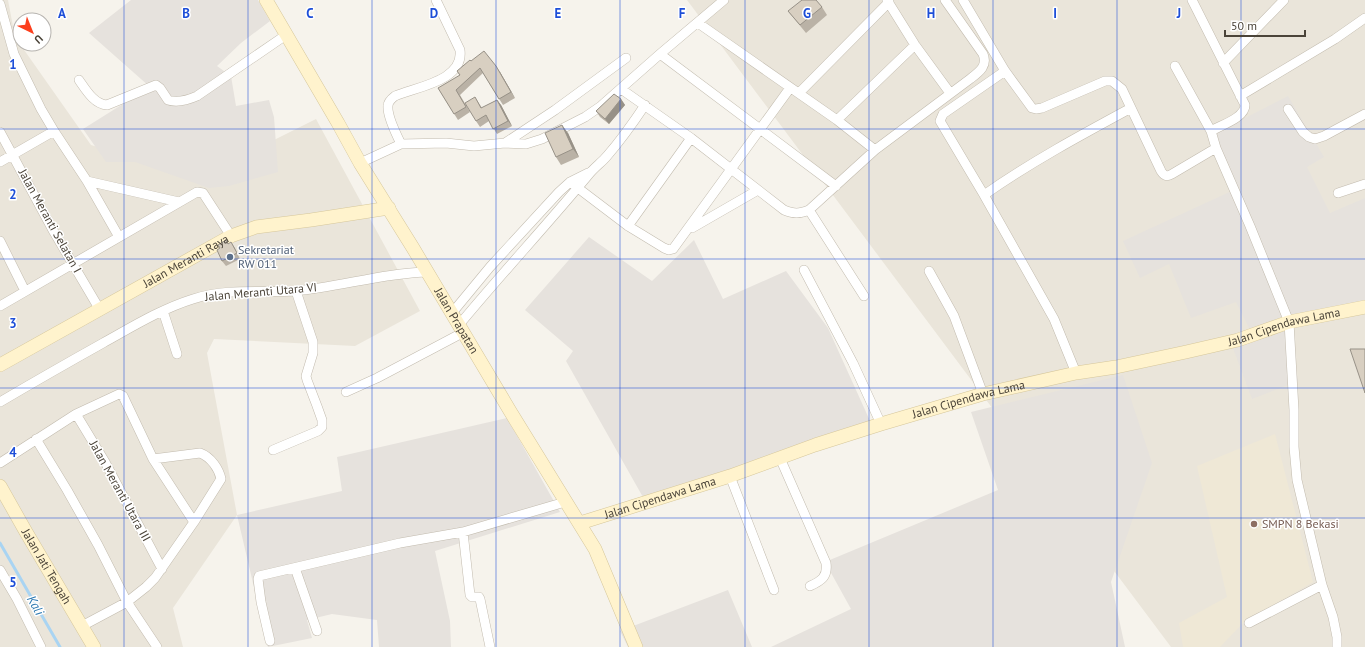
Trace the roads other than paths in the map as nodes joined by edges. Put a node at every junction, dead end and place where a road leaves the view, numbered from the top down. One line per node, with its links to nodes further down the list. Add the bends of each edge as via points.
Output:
1 (267, 0): 12 (street, Jalan Prapatan)
2 (436, 0): 36 (street, via 461,56 450,75 395,96 390,101 388,108)
3 (724, 0): 11 (street)
4 (945, 0): 23 (street, via 983,54 985,61 979,72)
5 (963, 0): 18 (street)
6 (1192, 0): 16 (street)
7 (1284, 0): 16 (street)
8 (888, 1): 13 (street); 22 (street)
9 (0, 4): 31 (street, via 14,54)
10 (1365, 18): 24 (street)
11 (698, 23): 14 (street); 20 (street)
12 (286, 35): 19 (street, via 197,96 184,100 168,100 156,85 102,105); 41 (street, Jalan Prapatan)
13 (915, 45): 23 (street); 29 (street)
14 (660, 54): 21 (street); 30 (street)
15 (626, 58): 35 (street)
16 (1223, 62): 24 (street)
17 (1175, 66): 32 (street)
18 (1005, 71): 26 (street, via 1034,109 1110,80 1122,89); 51 (street, via 940,118)
19 (78, 80)
20 (790, 88): 22 (street); 30 (street)
21 (621, 89): 25 (street); 35 (street, via 585,117 553,134 526,144)
22 (799, 93): 29 (street)
23 (950, 94): 38 (street)
24 (1240, 96): 32 (street, via 1245,105 1240,115)
25 (645, 105): 34 (street); 43 (street, via 631,127)
26 (1131, 108): 37 (street, via 1161,171 1167,176); 51 (street, via 1016,172)
27 (1288, 109): 28 (street, via 1303,132 1314,138 1324,136)
28 (1365, 114)
29 (837, 120): 38 (street)
30 (760, 129): 42 (street); 47 (street)
31 (54, 131): 39 (street); 44 (street)
32 (1211, 131): 37 (street)
33 (0, 132): 39 (street, Jalan Meranti Selatan I)
34 (691, 138): 42 (street); 55 (street)
35 (505, 143): 36 (street, via 474,146 446,143)
36 (401, 144): 41 (street)
37 (1216, 148): 74 (street)
38 (875, 150): 47 (street)
39 (13, 154): 40 (street); 62 (street, Jalan Meranti Selatan I)
40 (0, 162)
41 (360, 163): 53 (street, Jalan Prapatan)
42 (732, 169): 49 (street); 56 (street)
43 (591, 171): 45 (street); 48 (street)
44 (87, 181): 52 (street); 58 (street)
45 (570, 182): 48 (street); 60 (street)
46 (1365, 184): 50 (street)
47 (836, 186): 54 (street)
48 (578, 188): 55 (street); 61 (street)
49 (758, 190): 54 (street, via 789,212 797,214); 56 (street)
50 (1338, 193)
51 (984, 195): 78 (street, via 1054,319)
52 (179, 202): 57 (street, via 202,192); 58 (street)
53 (389, 208): 57 (street, Jalan Meranti Raya, via 256,227); 65 (street, Jalan Prapatan)
54 (809, 210): 68 (street)
55 (628, 226): 56 (street, via 669,250 676,247)
56 (688, 231)
57 (231, 236): 71 (street, Jalan Meranti Raya)
58 (119, 237): 62 (street)
59 (0, 241): 66 (street)
60 (512, 242): 61 (street); 73 (street)
61 (522, 251): 75 (street)
62 (73, 263): 66 (street); 71 (street, Jalan Meranti Selatan I)
63 (804, 270): 83 (street, via 853,363)
64 (930, 270): 80 (street, via 954,316)
65 (428, 272): 67 (street, Jalan Meranti Utara VI, via 381,276); 73 (street, Jalan Prapatan)
66 (25, 291): 69 (street)
67 (296, 291): 72 (street, Jalan Meranti Utara VI, via 214,294 191,299); 85 (street, via 313,342 313,353 306,376 322,420 322,427)
68 (864, 296)
69 (0, 306)
70 (1365, 307): 74 (street, Jalan Cipendawa Lama)
71 (100, 310): 77 (street, Jalan Meranti Raya)
72 (163, 311): 76 (street); 81 (street, Jalan Meranti Utara VI, via 128,328)
73 (452, 313): 75 (street, Jalan Prapatan)
74 (1289, 322): 78 (street, Jalan Cipendawa Lama, via 1238,340); 98 (street, via 1297,480)
75 (461, 329): 79 (street, via 377,378); 91 (street, Jalan Prapatan)
76 (177, 354)
77 (0, 365)
78 (1076, 373): 80 (street, Jalan Cipendawa Lama)
79 (346, 392)
80 (983, 394): 83 (street, Jalan Cipendawa Lama)
81 (0, 402)
82 (76, 414): 84 (street); 87 (street, via 116,394 123,396); 96 (street, Jalan Meranti Utara III, via 105,462)
83 (881, 424): 86 (street, Jalan Cipendawa Lama)
84 (36, 439): 88 (street); 101 (street, via 98,545)
85 (273, 450)
86 (780, 458): 89 (street, Jalan Cipendawa Lama); 99 (street, via 826,563 825,576)
87 (153, 459): 92 (street); 92 (street, via 200,453 210,459 221,479)
88 (0, 462)
89 (730, 476): 93 (street, Jalan Cipendawa Lama); 100 (street)
90 (0, 486): 103 (street, Jalan Jati Tengah)
91 (565, 502): 93 (street, Jalan Prapatan); 94 (street)
92 (194, 522): 96 (street)
93 (580, 523): 110 (street, Jalan Prapatan, via 595,549)
94 (463, 532): 95 (street, via 400,543); 109 (street, via 470,595 480,599)
95 (295, 568): 104 (street); 105 (street, via 261,575 258,578)
96 (162, 569): 101 (street, via 146,587)
97 (0, 570): 106 (street)
98 (1322, 585): 102 (street); 111 (street, via 1333,617)
99 (810, 586)
100 (774, 590)
101 (127, 602): 103 (street); 108 (street)
102 (1249, 623)
103 (82, 626): 107 (street, Jalan Jati Tengah)
104 (317, 631)
105 (270, 641)
106 (41, 647)
107 (94, 647)
108 (157, 647)
109 (490, 647)
110 (636, 647)
111 (1337, 647)

